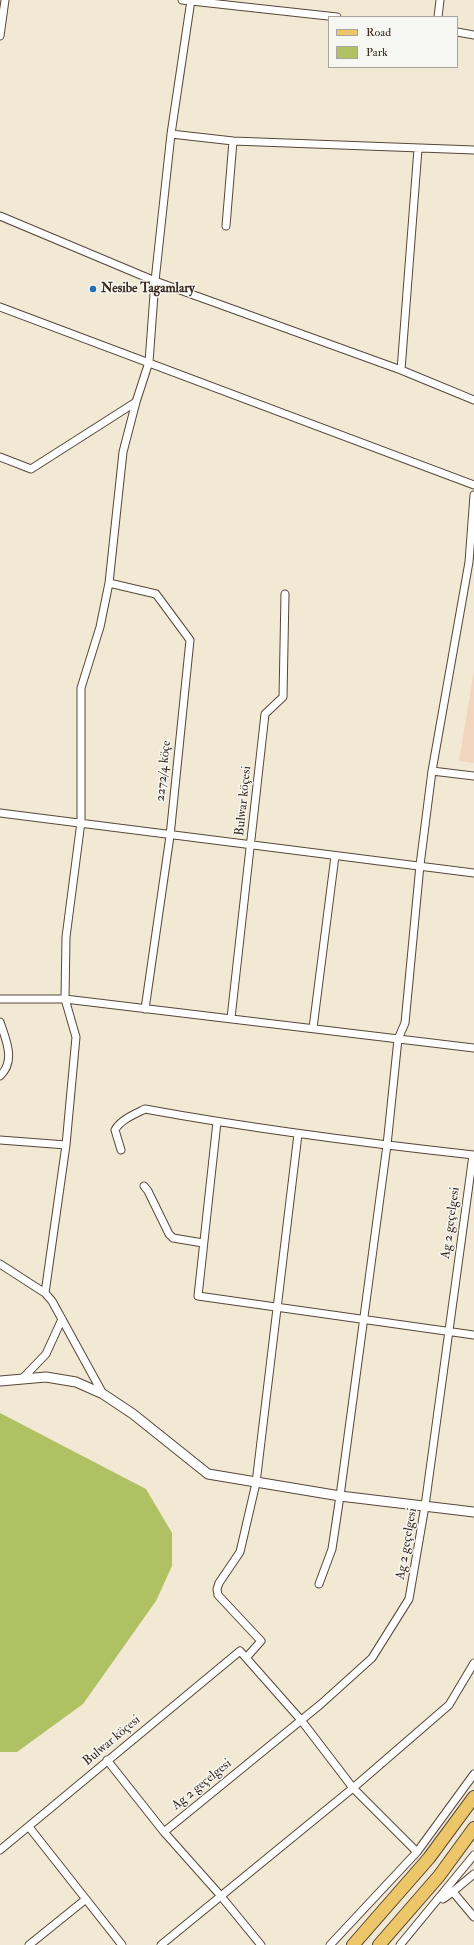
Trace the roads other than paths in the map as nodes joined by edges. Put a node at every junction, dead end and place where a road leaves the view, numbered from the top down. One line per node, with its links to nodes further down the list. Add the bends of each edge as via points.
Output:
1 (5, 0): 9 (street)
2 (182, 0): 3 (street)
3 (191, 0): 5 (street); 10 (street)
4 (440, 0): 6 (street)
5 (328, 16)
6 (438, 16)
7 (458, 32): 8 (street)
8 (474, 35)
9 (0, 36)
10 (171, 134): 11 (street); 16 (street)
11 (233, 141): 12 (street); 15 (street)
12 (418, 149): 13 (street); 19 (street)
13 (474, 150)
14 (0, 216): 16 (street)
15 (226, 226)
16 (155, 281): 18 (street); 19 (street)
17 (0, 307): 18 (street)
18 (149, 362): 21 (street); 23 (street)
19 (401, 370): 20 (street)
20 (474, 400)
21 (136, 402): 22 (street, via 31,469); 25 (street, via 123,452)
22 (0, 457)
23 (474, 485)
24 (474, 495): 27 (street, via 469,562)
25 (109, 583): 30 (street, via 100,627 81,688); 31 (street, 2272/4 köçe, via 156,594 190,640)
26 (285, 594): 32 (street, Bulwar köçesi, via 283,697 265,714)
27 (432, 771): 28 (street); 34 (street)
28 (474, 776)
29 (0, 813): 30 (street)
30 (81, 822): 31 (street); 37 (street, via 66,937)
31 (170, 836): 32 (street); 38 (street, 2272/4 köçe)
32 (251, 846): 33 (street); 39 (street, Bulwar köçesi)
33 (335, 856): 34 (street); 41 (street)
34 (420, 865): 35 (street); 42 (street, via 405,1023)
35 (474, 874)
36 (0, 999): 37 (street)
37 (65, 999): 38 (street); 48 (street, via 76,1037)
38 (146, 1009): 39 (street)
39 (231, 1018): 41 (street)
40 (0, 1022): 44 (street, via 9,1054 8,1065)
41 (313, 1028): 42 (street)
42 (398, 1039): 43 (street); 49 (street)
43 (474, 1048)
44 (0, 1076)
45 (217, 1122): 46 (street); 50 (street, via 145,1109 116,1127); 53 (street)
46 (298, 1134): 49 (street); 56 (street)
47 (0, 1140): 48 (street)
48 (66, 1145): 55 (street)
49 (387, 1145): 51 (street); 58 (street)
50 (121, 1150)
51 (473, 1155): 59 (street, Ag 2 geçelgesi)
52 (144, 1186): 53 (street, via 173,1238)
53 (203, 1243): 56 (street, via 198,1296)
54 (0, 1264): 55 (street)
55 (45, 1292): 57 (street)
56 (277, 1307): 58 (street); 64 (street)
57 (62, 1319): 61 (street, via 46,1354); 63 (street)
58 (364, 1319): 59 (street); 65 (street)
59 (448, 1331): 60 (street); 66 (street, Ag 2 geçelgesi)
60 (474, 1335)
61 (22, 1379): 62 (street); 63 (street, via 46,1377 76,1382)
62 (0, 1381)
63 (103, 1394): 64 (street, via 133,1414 208,1474)
64 (256, 1483): 65 (street); 69 (street, via 240,1552 217,1589 218,1595 262,1641)
65 (340, 1496): 66 (street); 68 (street, via 332,1549)
66 (425, 1506): 67 (street); 71 (street, Ag 2 geçelgesi, via 409,1599 372,1658)
67 (474, 1512)
68 (319, 1584)
69 (246, 1658): 71 (street); 72 (street, Bulwar köçesi, via 240,1651)
70 (474, 1662): 74 (street, via 449,1705)
71 (301, 1720): 74 (street); 78 (street, Ag 2 geçelgesi)
72 (107, 1760): 76 (street, Bulwar köçesi); 78 (street)
73 (474, 1774): 80 (street)
74 (353, 1788): 80 (street); 84 (street)
75 (474, 1797): 93 (main road, via 429,1858)
76 (28, 1827): 79 (street, Bulwar köçesi); 85 (street)
77 (474, 1828): 94 (main road, via 439,1876)
78 (164, 1832): 84 (street)
79 (0, 1850)
80 (417, 1852): 92 (street)
81 (474, 1856): 86 (street)
82 (474, 1874): 83 (street)
83 (453, 1892): 86 (street); 87 (street)
84 (220, 1895): 90 (street); 91 (street)
85 (86, 1899): 88 (street); 89 (street)
86 (434, 1905): 95 (street)
87 (474, 1918)
88 (29, 1945)
89 (122, 1945)
90 (161, 1945)
91 (261, 1945)
92 (330, 1945)
93 (353, 1945)
94 (379, 1945)
95 (400, 1945)

